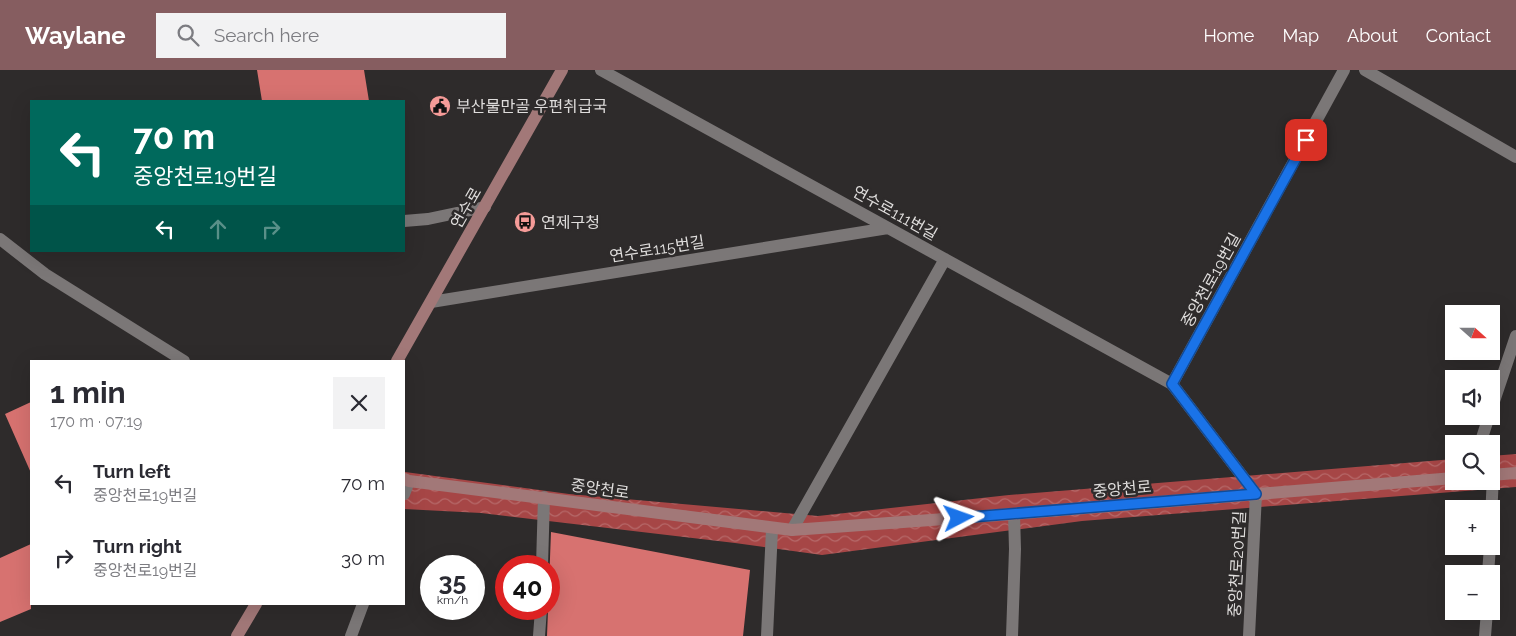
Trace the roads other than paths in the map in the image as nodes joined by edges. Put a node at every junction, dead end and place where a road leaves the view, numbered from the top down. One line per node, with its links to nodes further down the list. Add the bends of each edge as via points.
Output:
1 (562, 70): 6 (street, 연수로)
2 (602, 70): 8 (street, 연수로111번길)
3 (1344, 70): 16 (street, 중앙천로19번길)
4 (1365, 70): 5 (street)
5 (1516, 157)
6 (485, 206): 7 (street); 11 (street, 연수로)
7 (405, 221)
8 (888, 228): 10 (street, 연수로111번길); 11 (street, 연수로115번길)
9 (0, 238): 13 (street, via 45,274)
10 (945, 259): 16 (street, 연수로111번길); 25 (street)
11 (431, 302): 14 (street, 연수로)
12 (1516, 336): 15 (street)
13 (182, 360)
14 (398, 360)
15 (1500, 383)
16 (1172, 384): 21 (street)
17 (1516, 473): 18 (street)
18 (1500, 474)
19 (1445, 479): 21 (street, 중앙천로)
20 (407, 480): 22 (street, 중앙천로)
21 (1256, 494): 23 (street, 중앙천로); 36 (street, 중앙천로20번길)
22 (544, 498): 24 (street, 중앙천로); 26 (street)
23 (1014, 514): 25 (street, 중앙천로); 35 (street)
24 (772, 529): 25 (street, 중앙천로); 34 (street)
25 (792, 530)
26 (542, 555)
27 (255, 605): 31 (street)
28 (362, 605): 32 (street)
29 (540, 620): 33 (street)
30 (1486, 620): 37 (street)
31 (237, 636)
32 (351, 636)
33 (539, 636)
34 (767, 636)
35 (1012, 636)
36 (1249, 636)
37 (1485, 636)

